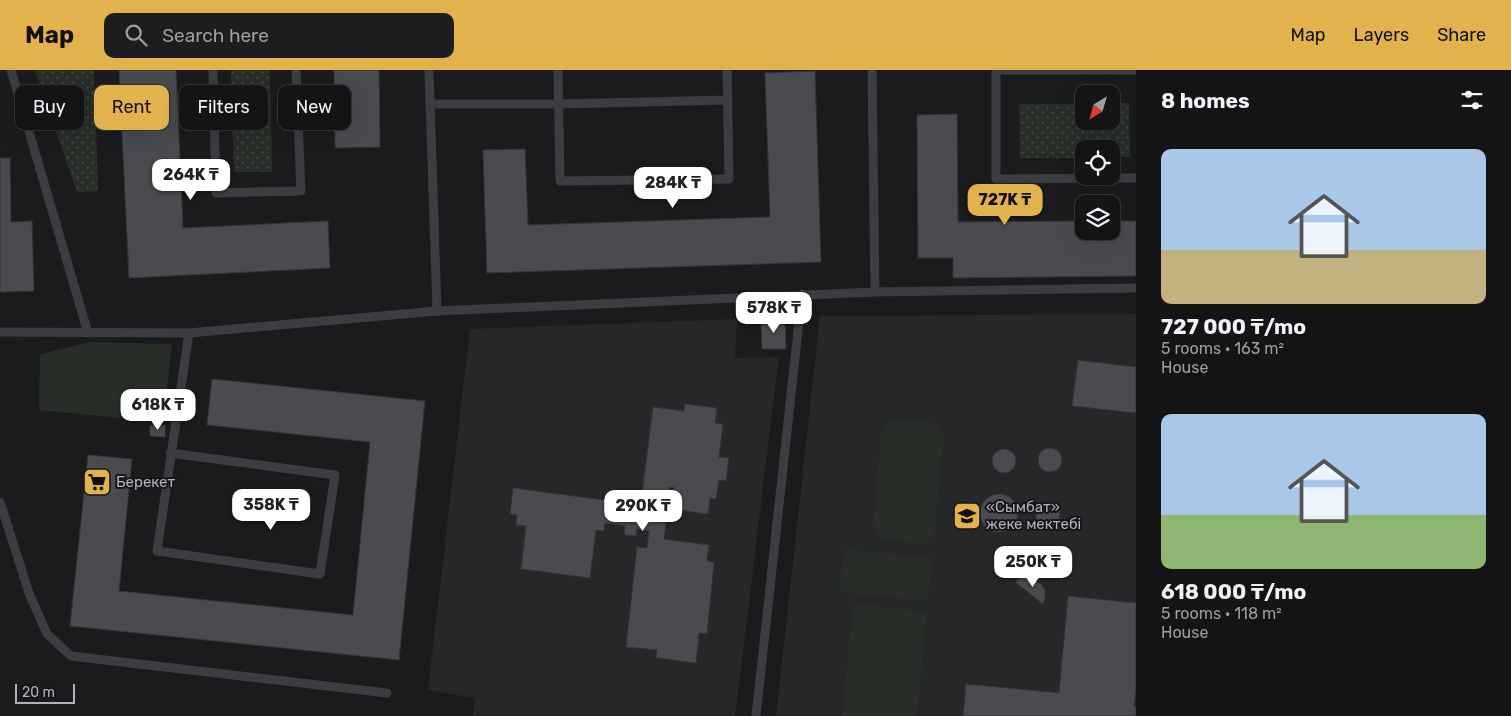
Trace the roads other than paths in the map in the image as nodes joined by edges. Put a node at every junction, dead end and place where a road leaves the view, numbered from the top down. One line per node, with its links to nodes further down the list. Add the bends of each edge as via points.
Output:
1 (11, 70): 20 (lane)
2 (213, 70): 3 (lane, via 216,193 300,192)
3 (296, 70)
4 (429, 70): 11 (lane)
5 (558, 70): 12 (lane)
6 (727, 70): 10 (lane)
7 (872, 70): 15 (lane)
8 (996, 70): 9 (lane); 13 (lane, via 996,179)
9 (1136, 70)
10 (728, 100): 12 (lane); 12 (lane, via 729,179 560,182)
11 (430, 104): 12 (lane); 17 (lane)
12 (558, 104)
13 (1136, 178)
14 (1136, 288): 15 (lane)
15 (875, 292): 16 (lane)
16 (802, 294): 17 (lane); 24 (lane)
17 (437, 311): 19 (lane)
18 (0, 332): 20 (lane)
19 (189, 332): 20 (lane); 21 (lane)
20 (88, 333)
21 (170, 453): 21 (lane, via 157,551 320,574 335,475)
22 (0, 502): 23 (lane, via 28,593 46,634 71,656)
23 (387, 693)
24 (756, 716)

